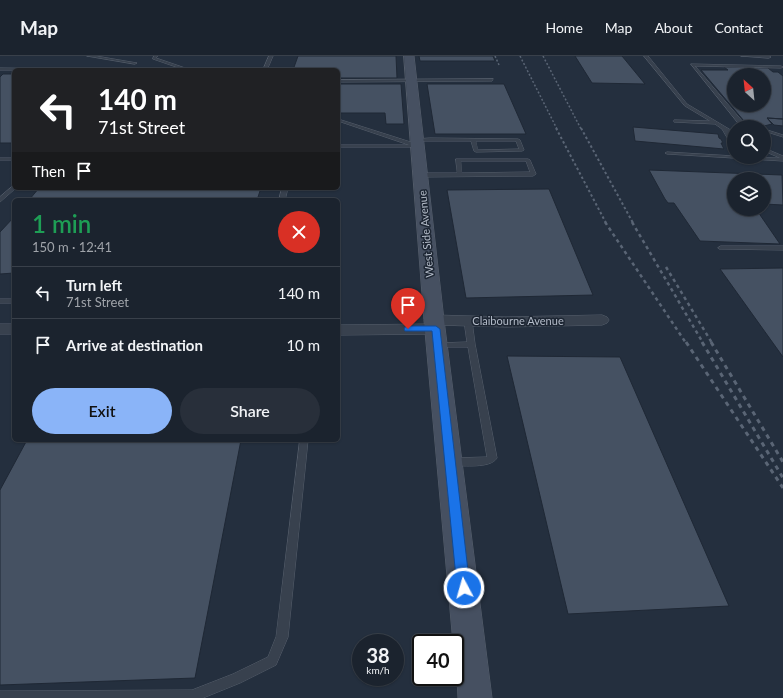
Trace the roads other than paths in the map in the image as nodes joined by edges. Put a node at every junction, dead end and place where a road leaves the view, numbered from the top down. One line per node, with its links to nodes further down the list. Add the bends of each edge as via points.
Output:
1 (89, 56): 8 (lane)
2 (156, 56): 10 (lane, via 154,58)
3 (271, 56): 11 (lane)
4 (409, 56): 16 (street, West Side Avenue)
5 (646, 56): 20 (lane, via 686,105)
6 (743, 56): 7 (lane)
7 (770, 57)
8 (135, 63)
9 (780, 67): 17 (lane, via 692,65)
10 (183, 68)
11 (266, 68)
12 (0, 69): 13 (lane)
13 (12, 69)
14 (492, 80): 16 (lane)
15 (340, 81): 16 (lane)
16 (412, 81): 27 (street, West Side Avenue)
17 (739, 120)
18 (340, 121): 27 (lane)
19 (676, 122): 20 (lane)
20 (715, 124): 21 (lane)
21 (724, 129): 22 (lane); 24 (lane)
22 (727, 130)
23 (771, 132): 25 (lane)
24 (727, 134)
25 (783, 136)
26 (474, 140): 26 (lane, via 518,140 522,150 476,151); 27 (lane)
27 (418, 143): 28 (lane); 36 (street, West Side Avenue)
28 (340, 146)
29 (668, 153): 31 (lane)
30 (771, 153): 35 (lane)
31 (727, 156)
32 (771, 158): 35 (lane)
33 (0, 159): 34 (lane)
34 (12, 159)
35 (783, 159)
36 (421, 175): 37 (lane); 49 (street, West Side Avenue)
37 (460, 175): 37 (lane, via 490,174 533,174 528,160 458,160)
38 (12, 189): 39 (lane)
39 (0, 200)
40 (721, 248): 41 (lane)
41 (783, 248)
42 (0, 301): 43 (lane)
43 (12, 301)
44 (602, 320): 45 (street, Claibourne Avenue)
45 (468, 321): 49 (street, Claibourne Avenue); 50 (lane)
46 (0, 329): 47 (street)
47 (12, 329)
48 (340, 330): 49 (street, Claibourne Avenue)
49 (436, 331): 50 (lane); 52 (street, West Side Avenue)
50 (471, 344): 52 (lane, via 492,458 488,461)
51 (304, 442): 53 (lane, via 282,637 272,661 236,680 192,696)
52 (450, 462): 54 (street, West Side Avenue)
53 (0, 698)
54 (475, 698)

